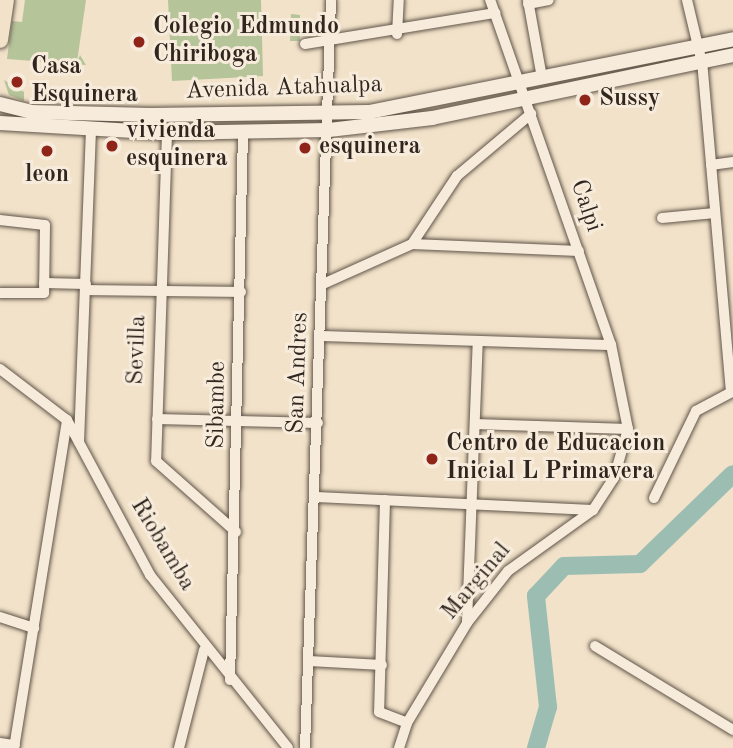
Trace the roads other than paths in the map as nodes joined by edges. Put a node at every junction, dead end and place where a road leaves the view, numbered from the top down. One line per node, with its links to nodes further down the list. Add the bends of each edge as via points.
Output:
1 (6, 0): 11 (main road)
2 (331, 0): 12 (street, San Andres)
3 (400, 0): 9 (street)
4 (490, 0): 8 (street, Calpi)
5 (548, 0): 7 (street)
6 (687, 0): 14 (street)
7 (528, 2): 17 (street)
8 (495, 13): 9 (street); 18 (street, Calpi)
9 (397, 34): 12 (street)
10 (733, 39): 14 (main road, Avenida Atahualpa)
11 (0, 40)
12 (331, 40): 13 (street); 21 (street, San Andres)
13 (305, 44)
14 (699, 46): 16 (street); 17 (main road, Avenida Atahualpa)
15 (733, 55): 16 (main road, Avenida Atahualpa)
16 (702, 63): 19 (main road, Avenida Atahualpa); 29 (street)
17 (542, 78): 18 (main road, Avenida Atahualpa)
18 (523, 82): 19 (street, Calpi); 21 (main road, Avenida Atahualpa, via 369,112)
19 (528, 97): 22 (street, Calpi); 25 (main road, Avenida Atahualpa, via 432,118)
20 (0, 104): 21 (main road, Avenida Atahualpa, via 31,112)
21 (329, 113): 25 (street, San Andres)
22 (531, 114): 33 (street, via 457,176); 34 (street, Calpi)
23 (0, 123): 24 (main road, Avenida Atahualpa)
24 (91, 130): 27 (main road, Avenida Atahualpa); 36 (street)
25 (329, 130): 26 (main road, Avenida Atahualpa); 35 (street, San Andres)
26 (243, 131): 27 (main road, Avenida Atahualpa); 39 (street, Sibambe)
27 (167, 133): 38 (street, Sevilla)
28 (733, 162): 29 (street)
29 (710, 165): 30 (street)
30 (715, 213): 31 (street); 41 (street)
31 (662, 218)
32 (0, 220): 37 (street, via 45,225)
33 (412, 244): 34 (street); 35 (street)
34 (579, 251): 44 (street, Calpi)
35 (323, 284): 42 (street, San Andres)
36 (86, 287): 37 (street); 38 (street); 52 (street)
37 (44, 288): 40 (street)
38 (161, 292): 39 (street); 46 (street, Sevilla)
39 (241, 292): 48 (street, Sibambe)
40 (0, 293)
41 (729, 330): 54 (street, via 731,396 696,411)
42 (319, 336): 43 (street); 49 (street, San Andres)
43 (478, 341): 44 (street); 50 (street)
44 (611, 345): 51 (street, Calpi)
45 (0, 369): 47 (street, Riobamba)
46 (157, 419): 48 (street); 58 (street, Sevilla, via 157,465)
47 (67, 420): 52 (street, Riobamba); 61 (street)
48 (239, 422): 49 (street); 58 (street, Sibambe)
49 (318, 423): 53 (street, San Andres)
50 (475, 424): 51 (street); 56 (street)
51 (628, 429): 57 (street, Marginal, via 614,478)
52 (79, 442): 63 (street, Riobamba, via 150,575)
53 (316, 497): 55 (street); 64 (street, San Andres)
54 (654, 498)
55 (385, 500): 56 (street); 65 (street)
56 (472, 505): 57 (street); 60 (street)
57 (593, 510): 60 (street, Marginal, via 518,560)
58 (236, 532): 66 (street, Sibambe)
59 (0, 617): 61 (street)
60 (467, 623): 67 (street, Marginal)
61 (34, 628): 70 (street)
62 (595, 646): 68 (street)
63 (204, 650): 66 (street, Riobamba); 71 (street)
64 (309, 661): 65 (street); 73 (street, San Andres)
65 (382, 665): 67 (street, via 379,712)
66 (230, 680): 72 (street, Riobamba)
67 (407, 723): 74 (street, Marginal)
68 (733, 730)
69 (0, 743): 70 (street)
70 (14, 746)
71 (179, 748)
72 (288, 748)
73 (305, 748)
74 (399, 748)

